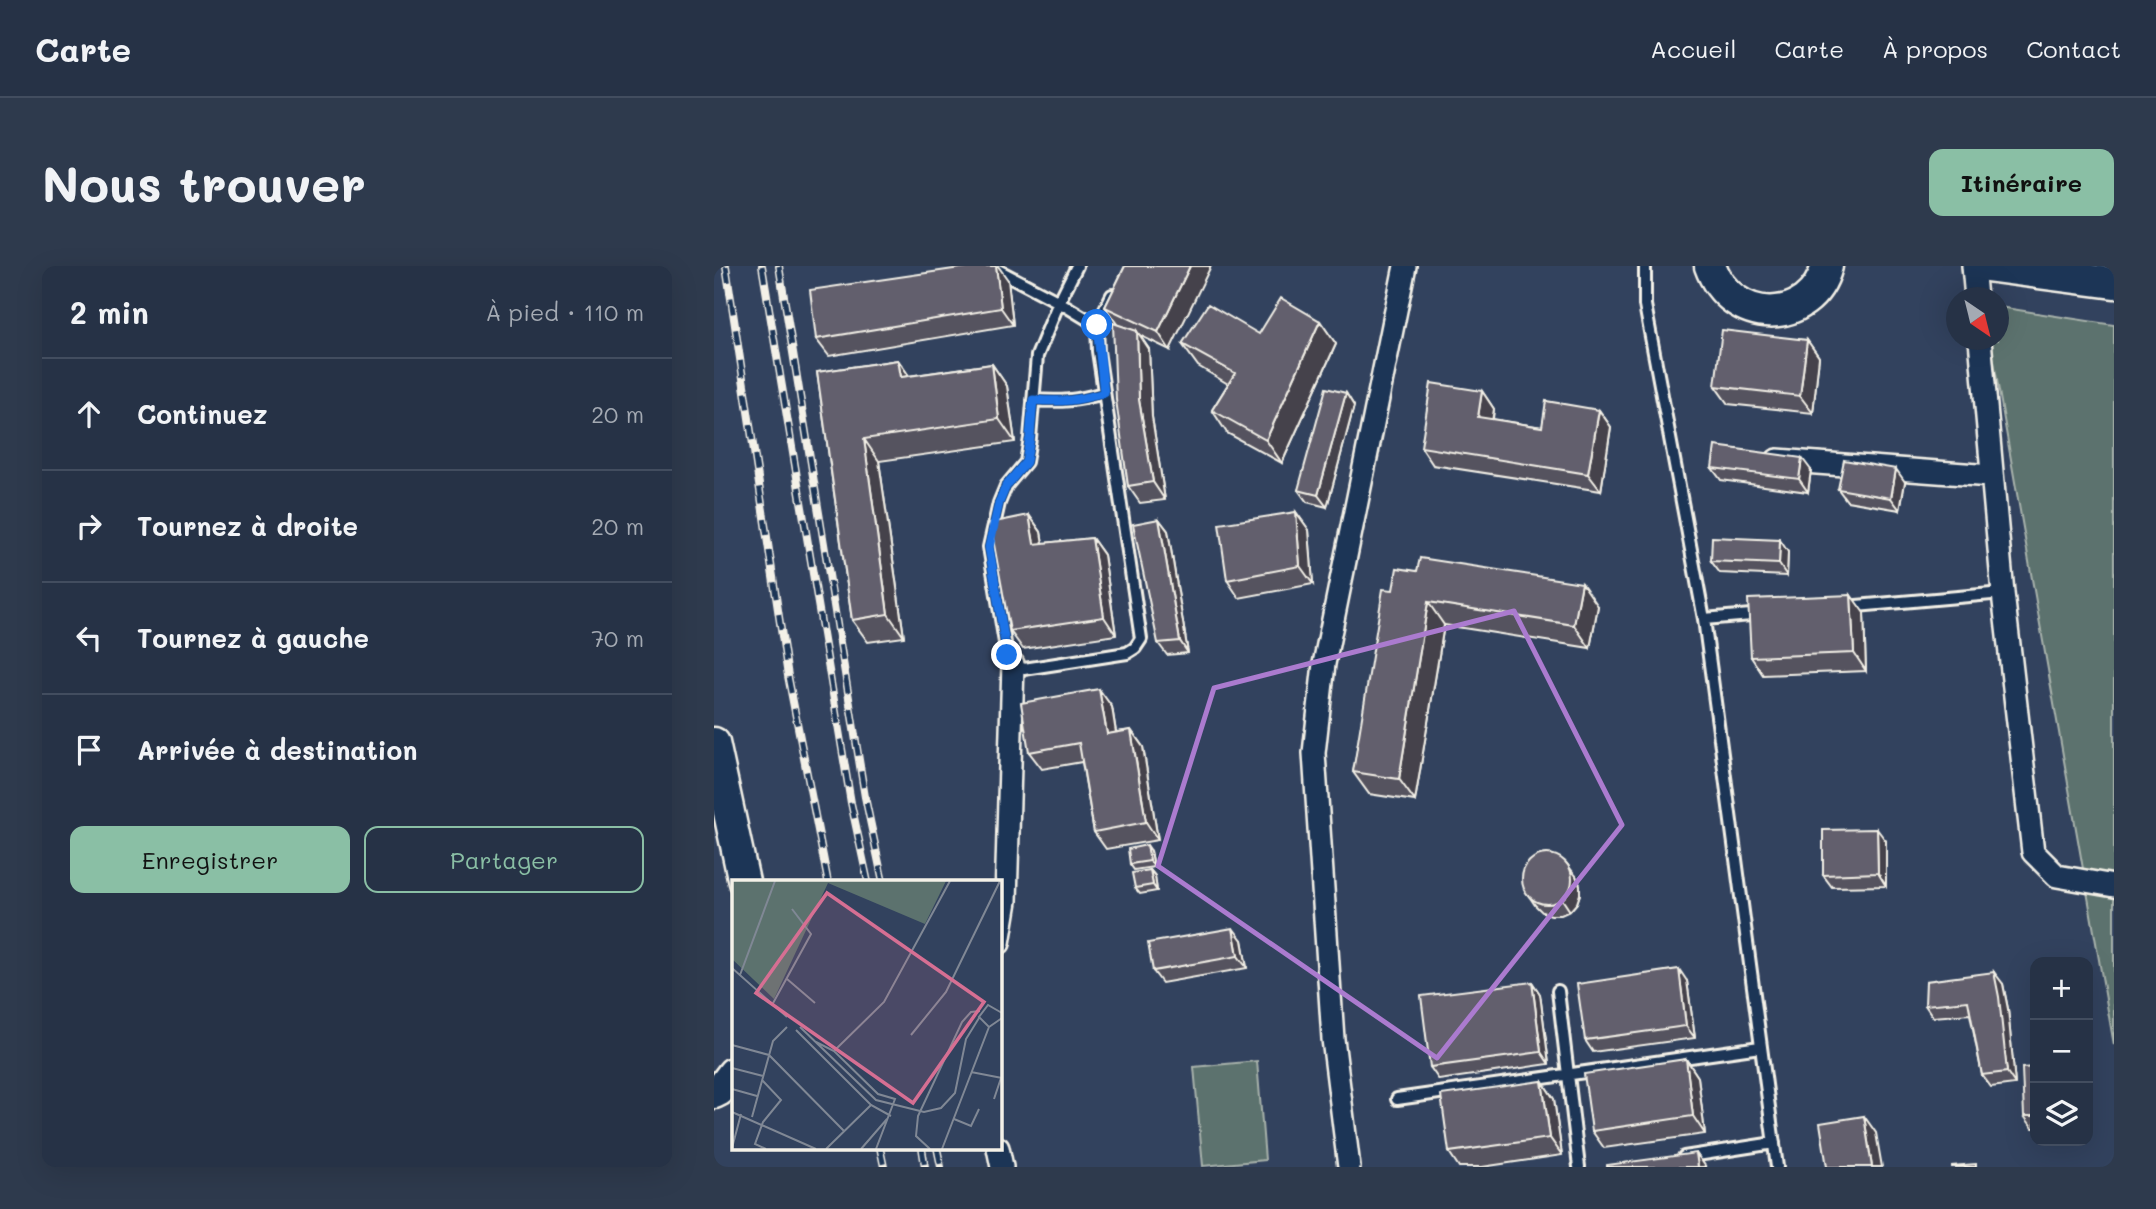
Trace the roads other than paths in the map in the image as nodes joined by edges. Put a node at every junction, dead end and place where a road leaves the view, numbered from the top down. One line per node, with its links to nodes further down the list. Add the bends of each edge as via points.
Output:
1 (990, 266): 12 (lane)
2 (1077, 266): 12 (lane)
3 (1405, 266): 36 (street, via 1324,664 1314,753 1333,1039)
4 (1645, 266): 22 (lane, via 1645,305)
5 (1710, 266): 6 (main road, via 1723,291 1735,302 1765,312 1796,305 1809,296)
6 (1827, 266)
7 (1973, 266): 10 (street)
8 (1986, 266): 9 (main road)
9 (2114, 283)
10 (1975, 287)
11 (1115, 290): 13 (lane)
12 (1059, 302): 13 (lane); 16 (lane, via 1037,356)
13 (1097, 325): 15 (lane)
14 (1981, 350): 18 (street)
15 (1104, 393): 16 (lane, via 1062,402); 23 (lane, via 1141,639 1127,653 1024,669)
16 (1033, 400): 23 (lane, via 1026,462 1006,486 989,547 1007,655)
17 (1763, 459): 18 (street)
18 (1991, 476): 19 (street)
19 (2003, 593): 20 (lane); 26 (street, via 2033,852 2057,876)
20 (1840, 607)
21 (1772, 613): 22 (lane)
22 (1704, 619): 29 (lane)
23 (1013, 664): 27 (street, via 1006,901)
24 (714, 743): 25 (main road)
25 (744, 880)
26 (2114, 886)
27 (1001, 931)
28 (1558, 991): 31 (lane)
29 (1760, 1047): 31 (lane); 34 (lane)
30 (732, 1074): 32 (main road)
31 (1567, 1075): 33 (lane); 37 (lane)
32 (714, 1093)
33 (1397, 1099)
34 (1774, 1143): 35 (lane); 38 (lane)
35 (1668, 1159)
36 (1349, 1167)
37 (1579, 1167)
38 (1777, 1167)

